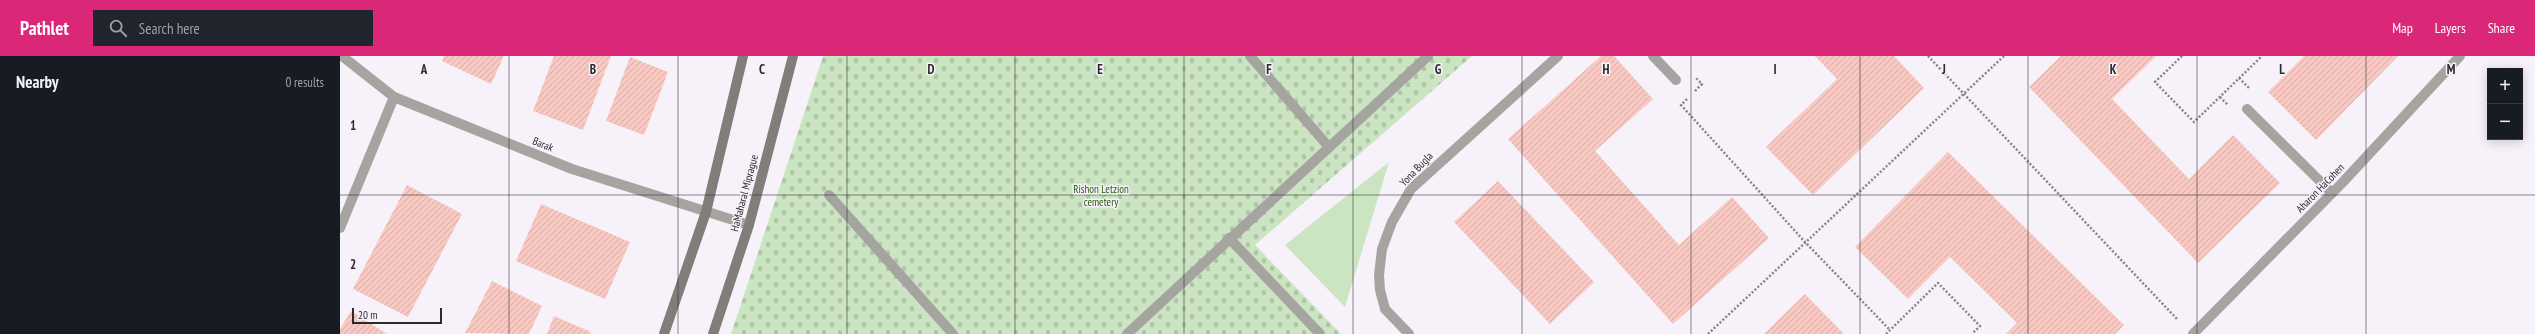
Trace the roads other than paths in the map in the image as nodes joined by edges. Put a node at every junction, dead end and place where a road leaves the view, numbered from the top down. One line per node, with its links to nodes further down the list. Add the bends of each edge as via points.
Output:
1 (342, 56): 10 (street, Barak)
2 (743, 56): 15 (street)
3 (793, 56): 16 (street, HaMaharal Miprague)
4 (1250, 56): 12 (street)
5 (1428, 56): 12 (street)
6 (1558, 56): 24 (street, Yona Bugla, via 1411,189 1392,222 1382,250 1380,290 1385,309)
7 (1653, 56): 9 (street)
8 (2460, 56): 13 (street, Aharon HaCohen)
9 (1676, 80)
10 (394, 97): 15 (street, Barak, via 572,169); 17 (street)
11 (2247, 109): 13 (street)
12 (1328, 146): 18 (street)
13 (2332, 193): 25 (street, Aharon HaCohen)
14 (829, 195): 21 (street)
15 (706, 212): 16 (street, Barak); 19 (street)
16 (749, 225): 20 (street, HaMaharal Miprague)
17 (340, 228)
18 (1229, 238): 22 (street); 23 (street)
19 (664, 334)
20 (712, 334)
21 (953, 334)
22 (1127, 334)
23 (1320, 334)
24 (1409, 334)
25 (2193, 334)

